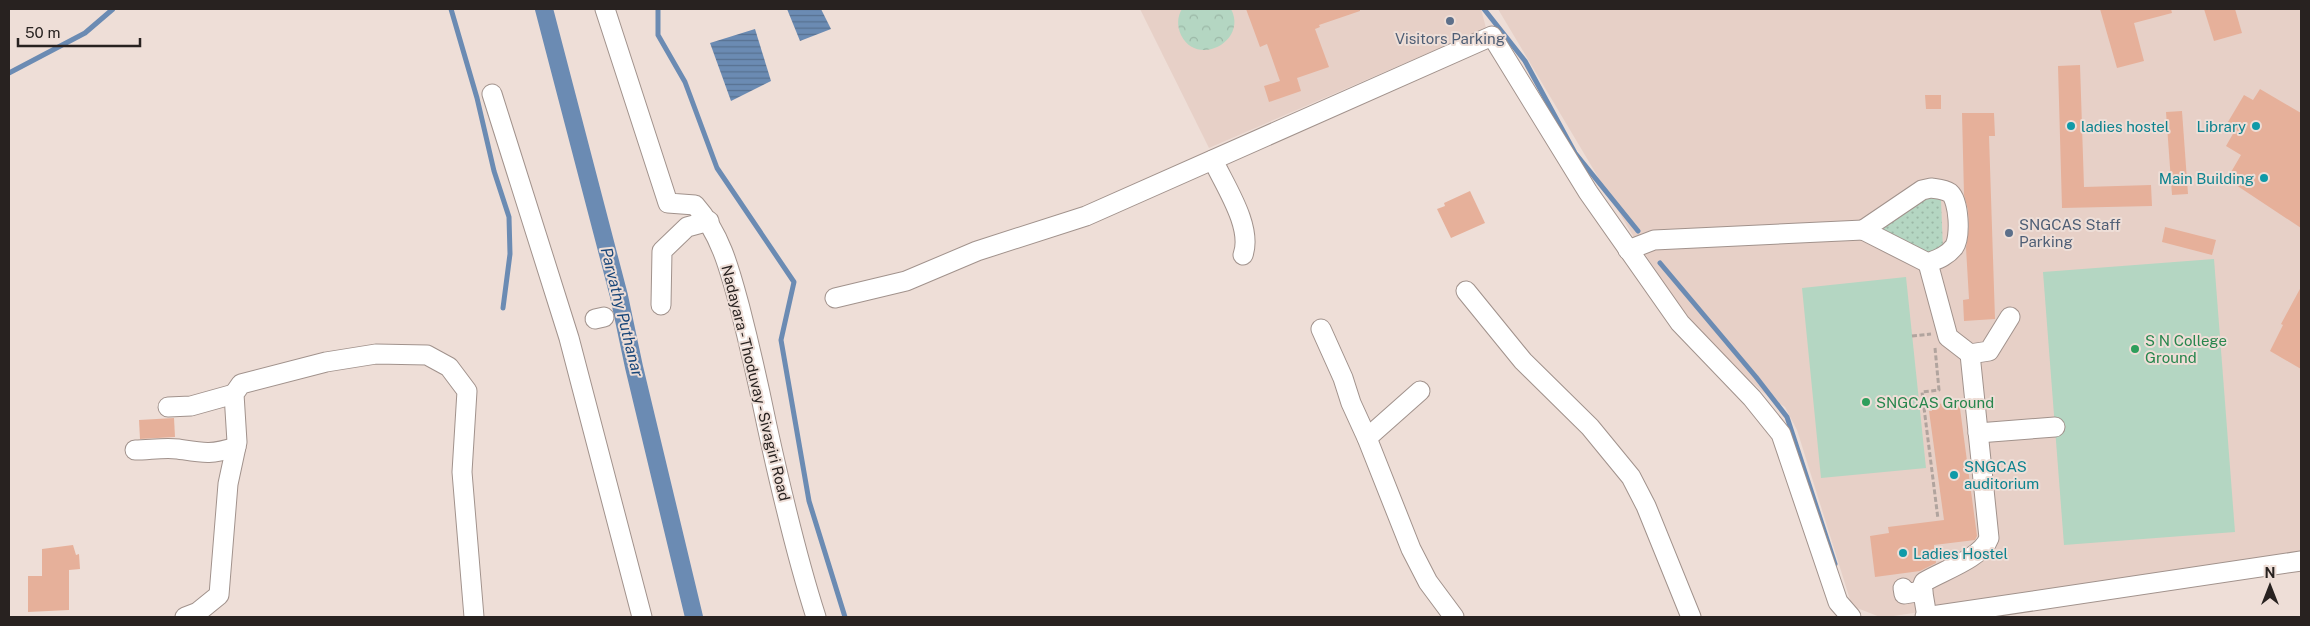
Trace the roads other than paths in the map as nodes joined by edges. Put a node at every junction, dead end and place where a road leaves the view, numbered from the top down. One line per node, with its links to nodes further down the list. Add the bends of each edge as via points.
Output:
1 (605, 9): 4 (street, Nadayara - Thoduvay - Sivagiri Road, via 668,203 696,205)
2 (492, 94): 28 (street, via 569,338)
3 (1213, 160): 6 (street, via 1492,36 1588,192); 7 (street, via 1244,227 1247,241); 10 (street, via 1086,216 977,252 906,281)
4 (709, 221): 11 (street, via 687,227 662,251); 29 (street, Nadayara - Thoduvay - Sivagiri Road, via 727,260)
5 (1862, 230): 6 (street, via 1654,240); 8 (street); 8 (street, via 1922,190 1944,190 1952,195 1957,210 1956,245 1946,256)
6 (1628, 250): 32 (street, via 1680,323 1752,398 1781,434 1838,602)
7 (1243, 255)
8 (1928, 263): 14 (street, via 1948,337)
9 (1466, 291): 31 (street, via 1523,361 1590,427 1631,477)
10 (836, 298)
11 (661, 305)
12 (2010, 317): 14 (street, via 1989,351)
13 (1321, 329): 20 (street)
14 (1970, 354): 19 (street)
15 (1420, 391): 20 (street)
16 (234, 394): 17 (street, via 191,406); 21 (street); 27 (street, via 241,384 326,362 376,354 427,355 449,367 466,391 462,472)
17 (168, 406)
18 (2055, 427): 19 (street)
19 (1978, 433): 25 (street, via 1989,538 1978,553 1924,582)
20 (1367, 438): 30 (street, via 1419,566)
21 (236, 447): 22 (street, via 216,453 178,449); 26 (street, via 228,484 219,595 198,612)
22 (135, 450)
23 (2301, 561): 33 (street)
24 (1903, 588): 25 (street, via 1904,594)
25 (1923, 591): 33 (street)
26 (185, 617)
27 (474, 617)
28 (642, 617)
29 (816, 617)
30 (1454, 617)
31 (1691, 617)
32 (1851, 617)
33 (1926, 617)

